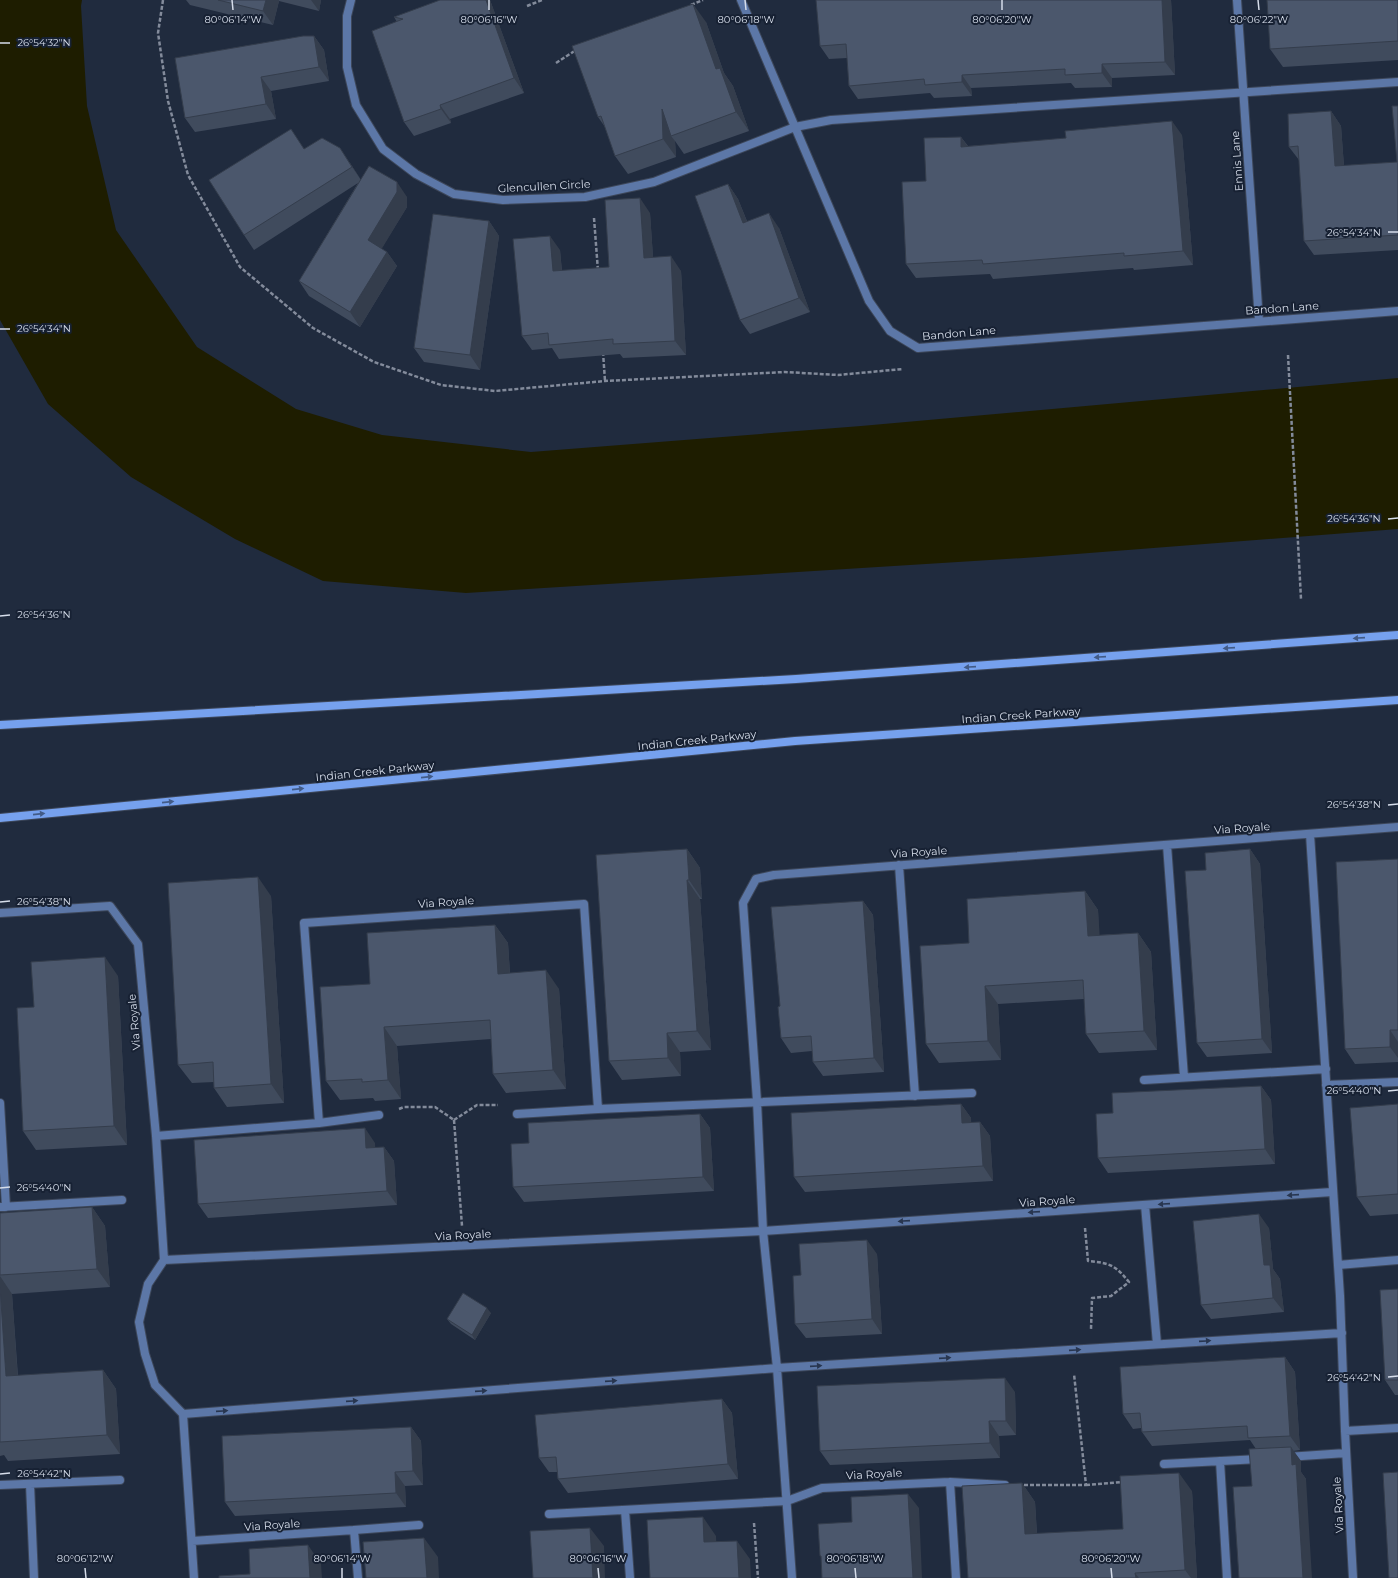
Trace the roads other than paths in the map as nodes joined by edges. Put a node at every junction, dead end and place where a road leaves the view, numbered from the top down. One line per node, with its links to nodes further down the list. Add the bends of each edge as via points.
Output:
1 (351, 0): 6 (street, Glencullen Circle, via 347,16 347,67 356,105 383,149 416,174 454,194 503,200 585,197 654,182)
2 (741, 0): 6 (street, Bandon Lane)
3 (1237, 0): 5 (street, Ennis Lane)
4 (1398, 82): 5 (street, Glencullen Circle)
5 (1244, 93): 6 (street, Glencullen Circle, via 839,119); 8 (street, Ennis Lane)
6 (795, 127): 8 (street, Bandon Lane, via 869,301 890,331 918,348)
7 (1398, 311): 8 (street, Bandon Lane)
8 (1259, 321)
9 (1398, 635): 11 (street, one-way to 11, via 796,679)
10 (1398, 700): 12 (street, Indian Creek Parkway, one-way to 10, via 795,741)
11 (0, 725)
12 (0, 818)
13 (1398, 827): 14 (street, Via Royale)
14 (1310, 834): 15 (street, Via Royale); 18 (street, Via Royale)
15 (1167, 845): 16 (street, Via Royale); 19 (street)
16 (898, 865): 24 (street); 25 (street, Via Royale, via 774,875 756,879 743,903)
17 (0, 913): 31 (street, Via Royale, via 110,906 138,944)
18 (1326, 1069): 19 (street); 22 (street, Via Royale)
19 (1184, 1077): 20 (street)
20 (1144, 1080)
21 (1398, 1082): 22 (street)
22 (1326, 1085): 32 (street, Via Royale)
23 (972, 1093): 24 (street)
24 (915, 1096): 25 (street)
25 (757, 1102): 27 (street); 36 (street, Via Royale)
26 (0, 1103): 35 (street)
27 (598, 1109): 28 (street); 30 (street, Via Royale, via 584,904 304,923)
28 (517, 1114)
29 (379, 1115): 30 (street)
30 (320, 1123): 31 (street)
31 (156, 1136): 37 (street, Via Royale)
32 (1332, 1192): 34 (street, Via Royale, one-way to 34); 39 (street, Via Royale)
33 (122, 1200): 35 (street)
34 (1145, 1205): 36 (street, Via Royale, one-way to 36); 41 (street)
35 (3, 1207)
36 (763, 1231): 37 (street, Via Royale); 42 (street, Via Royale)
37 (164, 1260): 43 (street, via 148,1284 139,1322 145,1354 155,1385)
38 (1398, 1260): 39 (street)
39 (1338, 1265): 40 (street, Via Royale)
40 (1342, 1333): 41 (street, one-way to 40); 45 (street, Via Royale)
41 (1157, 1344): 42 (street, one-way to 41)
42 (777, 1368): 43 (street, one-way to 42); 56 (street, Via Royale)
43 (183, 1414): 61 (street)
44 (1398, 1428): 45 (street)
45 (1344, 1431): 46 (street, Via Royale)
46 (1346, 1453): 47 (street); 69 (street, Via Royale)
47 (1282, 1457)
48 (1266, 1458): 49 (street)
49 (1220, 1461): 50 (street); 68 (street)
50 (1164, 1464)
51 (120, 1480): 53 (street)
52 (950, 1482): 55 (street, Via Royale); 56 (street, Via Royale, via 822,1488); 67 (street)
53 (30, 1484): 54 (street); 62 (street)
54 (0, 1485)
55 (1012, 1485)
56 (787, 1501): 57 (street, Via Royale); 66 (street, Via Royale)
57 (625, 1510): 58 (street, Via Royale); 65 (street)
58 (549, 1514)
59 (419, 1525): 60 (street, Via Royale)
60 (354, 1530): 61 (street, Via Royale); 64 (street)
61 (192, 1541): 63 (street)
62 (34, 1578)
63 (194, 1578)
64 (358, 1578)
65 (630, 1578)
66 (792, 1578)
67 (956, 1578)
68 (1227, 1578)
69 (1353, 1578)

